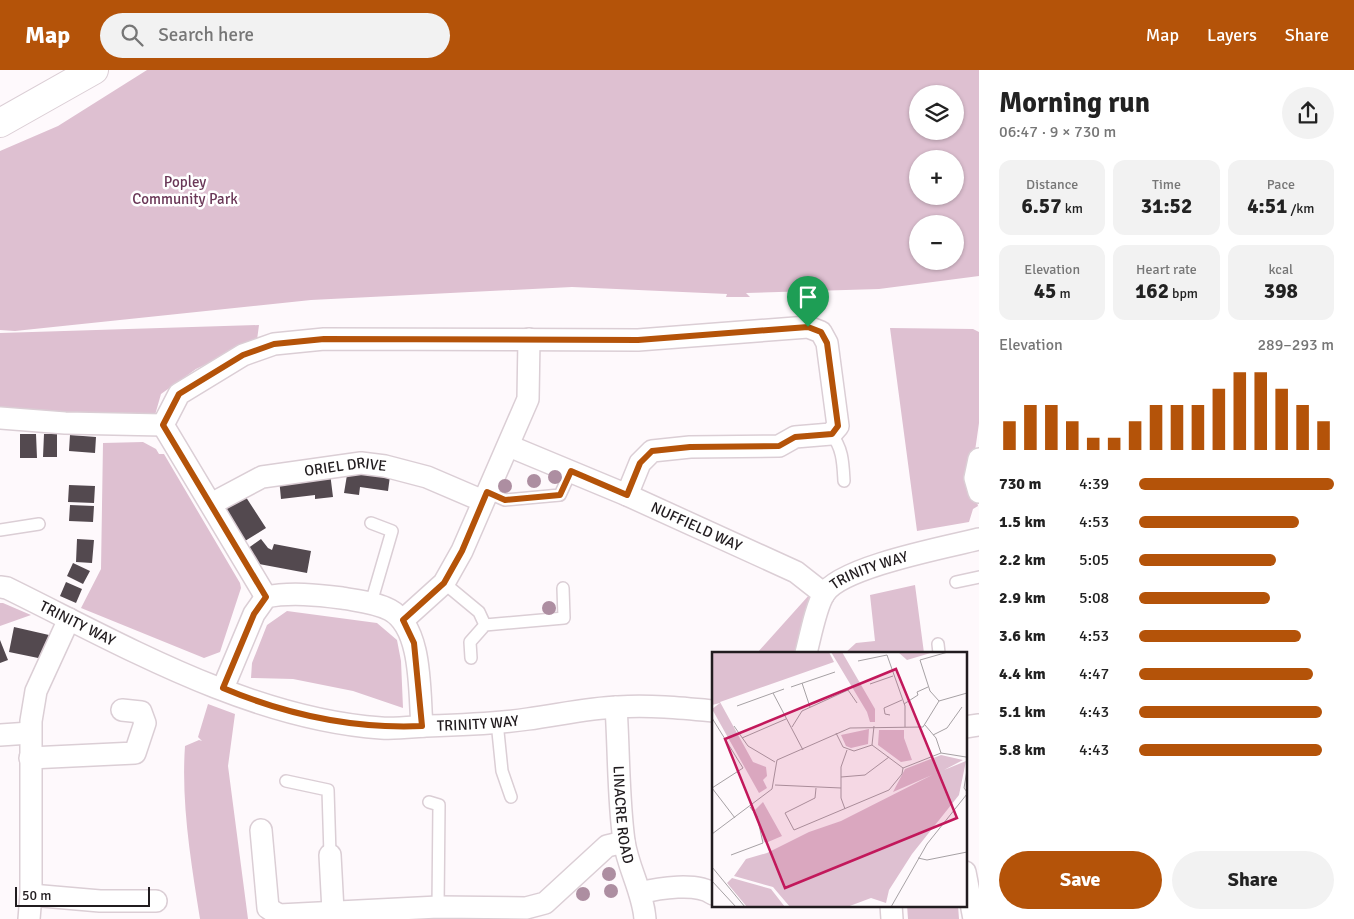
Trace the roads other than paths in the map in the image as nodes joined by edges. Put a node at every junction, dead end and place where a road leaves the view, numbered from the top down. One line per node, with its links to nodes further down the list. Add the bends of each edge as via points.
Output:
1 (71, 70): 3 (street)
2 (94, 70): 4 (street)
3 (0, 105)
4 (0, 123)
5 (529, 339): 7 (street, via 324,339 274,344 243,355 179,394); 8 (street, via 638,340 808,327 821,332 827,343 838,426); 9 (street, via 528,399)
6 (0, 418): 7 (street)
7 (163, 425): 16 (street)
8 (832, 434): 12 (lane, via 843,460); 14 (street, via 795,437 779,446 690,447 652,451 640,463)
9 (509, 446): 11 (street, NUFFIELD WAY); 15 (street)
10 (979, 459): 13 (street, via 975,478)
11 (571, 471): 14 (street, NUFFIELD WAY); 15 (lane, via 560,495 505,500)
12 (844, 481)
13 (979, 492)
14 (627, 495): 26 (street, NUFFIELD WAY, via 796,572)
15 (485, 496): 16 (street, ORIEL DRIVE, via 385,466 361,463 262,477); 23 (street, via 462,551)
16 (211, 504): 27 (street)
17 (371, 523): 28 (lane, via 392,531)
18 (38, 524): 19 (lane)
19 (0, 530)
20 (979, 539): 26 (street, TRINITY WAY, via 858,572 832,585)
21 (979, 578): 22 (lane)
22 (956, 582)
23 (444, 583): 30 (street); 31 (lane, via 479,612)
24 (0, 587): 29 (street, TRINITY WAY)
25 (563, 588): 31 (lane, via 564,618)
26 (824, 594): 32 (street, TRINITY WAY)
27 (266, 597): 28 (street, via 281,594); 34 (street, via 254,614)
28 (371, 603): 30 (street, via 391,610)
29 (69, 619): 34 (street, TRINITY WAY, via 145,658); 42 (street, via 36,691)
30 (403, 620): 40 (street, via 414,643)
31 (485, 625): 33 (lane, via 470,642)
32 (806, 652)
33 (471, 658)
34 (223, 688): 40 (street, TRINITY WAY, via 267,706 314,718 382,728)
35 (616, 707): 37 (street, TRINITY WAY); 38 (street, TRINITY WAY); 49 (street, LINACRE ROAD)
36 (122, 710): 44 (street, via 141,712 145,723 135,753)
37 (712, 711)
38 (497, 722): 40 (street, TRINITY WAY); 46 (lane, via 502,771)
39 (979, 725): 41 (street)
40 (422, 726)
41 (966, 727)
42 (30, 733): 43 (street); 44 (street)
43 (0, 735)
44 (30, 758): 54 (street)
45 (286, 782): 50 (lane, via 328,790)
46 (511, 797)
47 (429, 802): 57 (lane, via 439,805)
48 (261, 830): 58 (street, via 268,908 279,915)
49 (624, 842): 52 (street, LINACRE ROAD); 59 (street, via 607,846 545,903)
50 (330, 855): 58 (street)
51 (966, 877): 63 (street)
52 (640, 893): 53 (street, via 661,888 706,889); 61 (street, LINACRE ROAD)
53 (712, 893)
54 (31, 895): 55 (street, via 100,901); 60 (street)
55 (156, 901)
56 (891, 906): 62 (street)
57 (438, 907): 58 (street); 59 (street)
58 (333, 911)
59 (498, 913)
60 (29, 919)
61 (645, 919)
62 (892, 919)
63 (974, 919)

